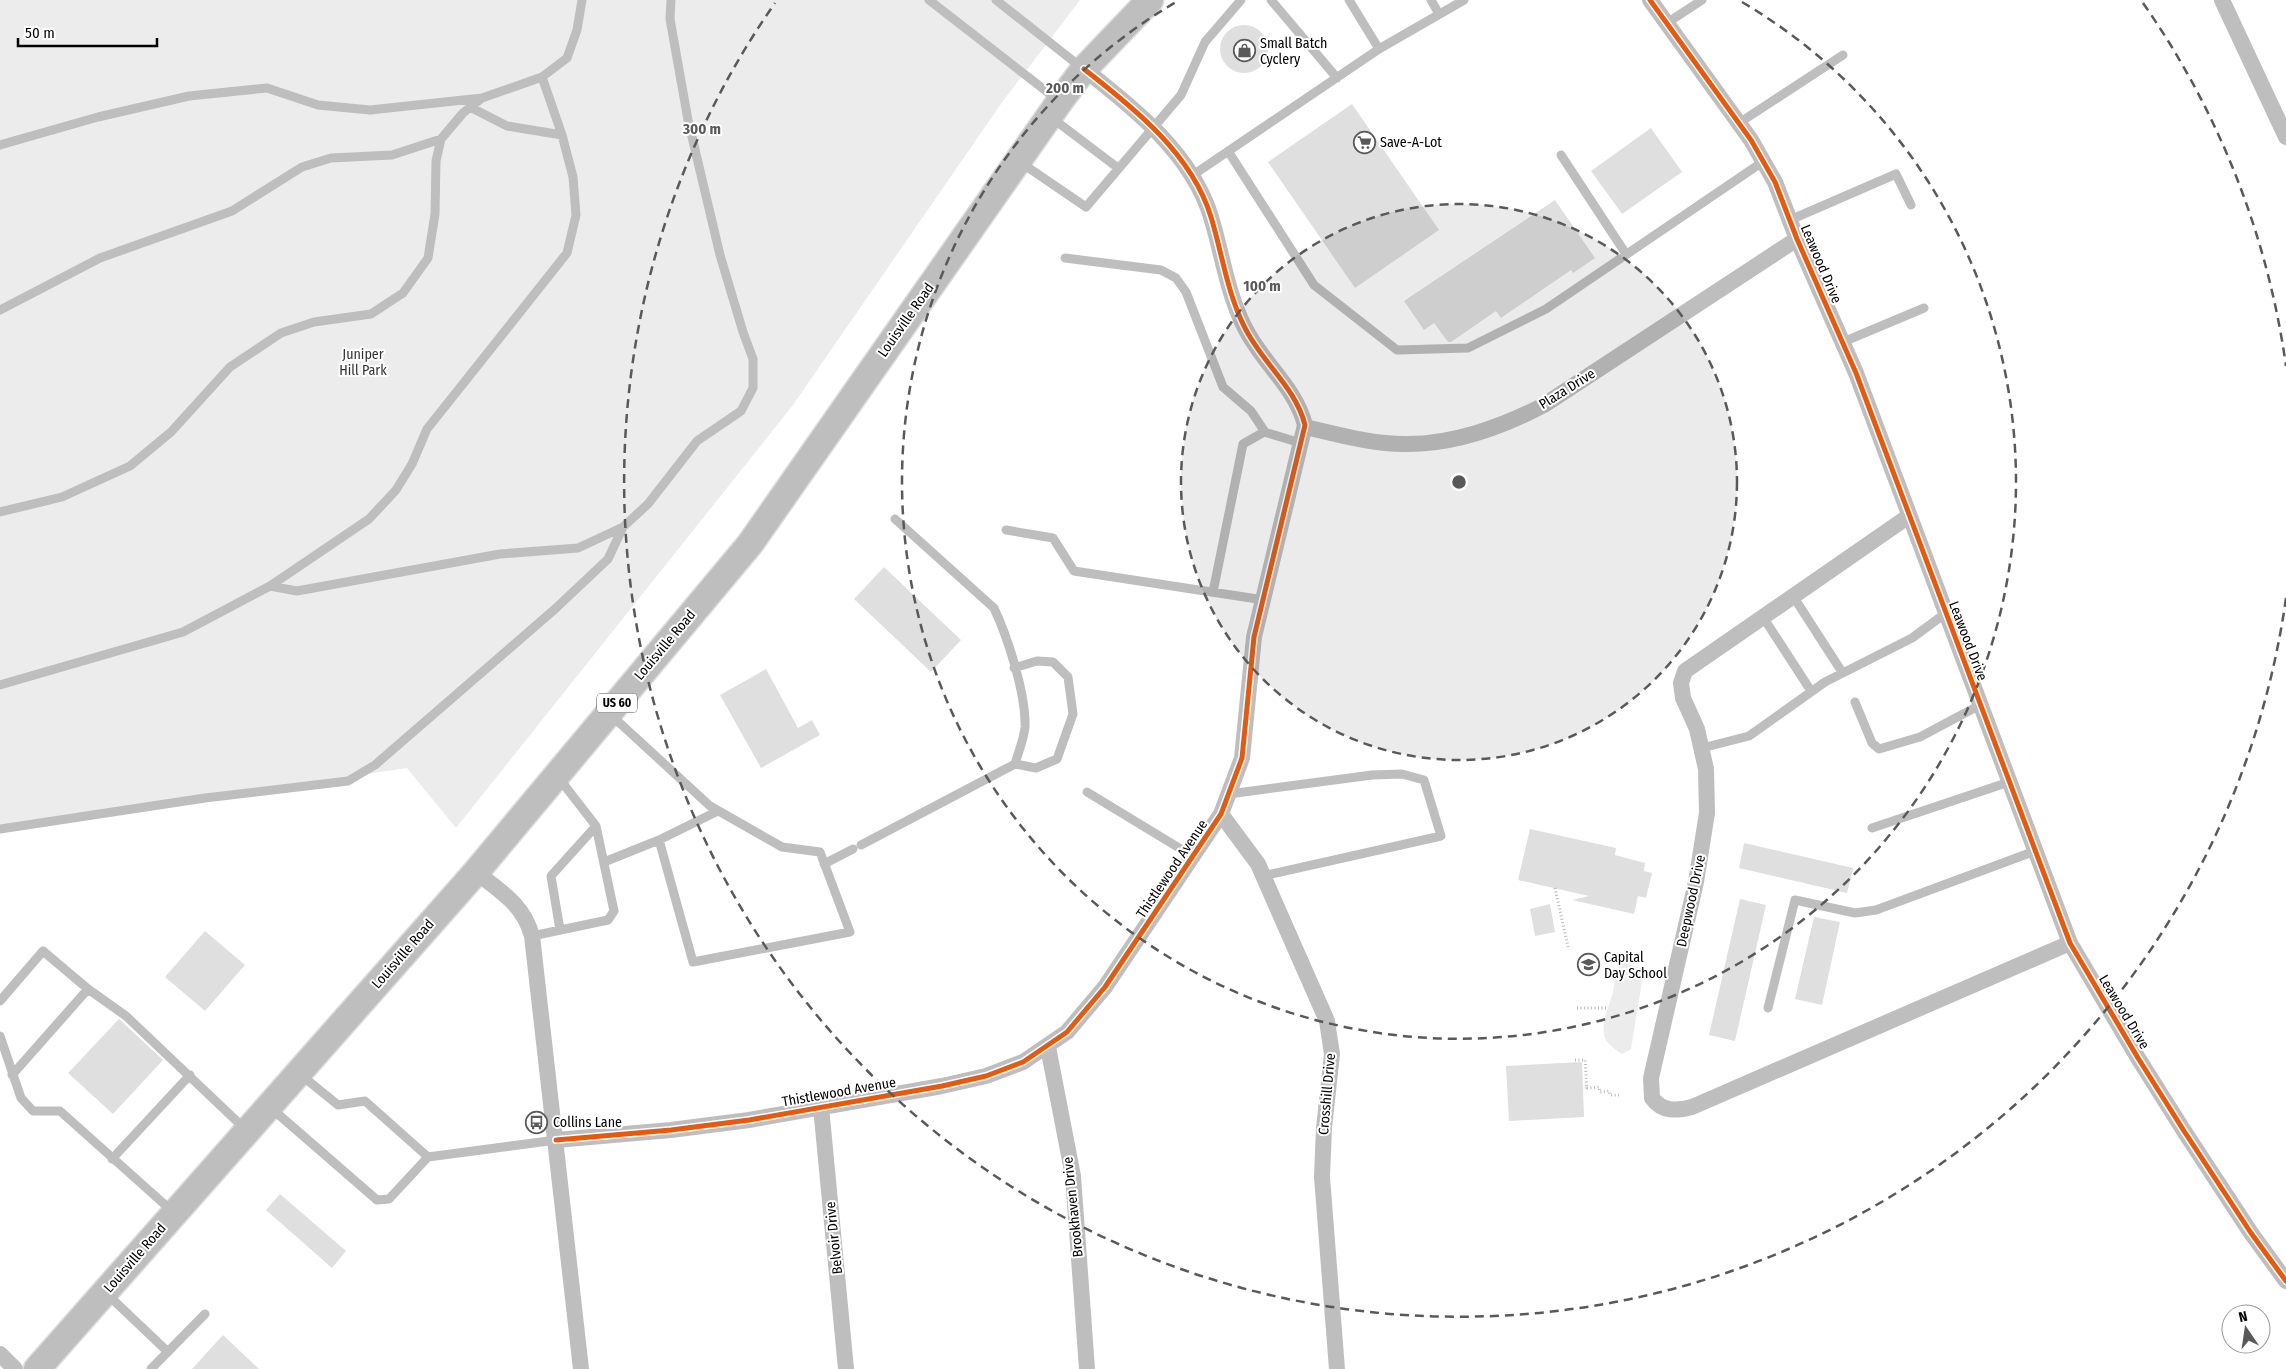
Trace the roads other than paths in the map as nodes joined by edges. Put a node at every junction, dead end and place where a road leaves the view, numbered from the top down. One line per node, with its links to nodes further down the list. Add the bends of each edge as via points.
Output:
1 (582, 0): 19 (lane, via 577,30 567,58)
2 (670, 0): 49 (lane, via 670,19 688,120 720,255 753,359 753,388 741,411 697,441 648,504)
3 (929, 0): 23 (lane)
4 (996, 0): 18 (lane)
5 (1150, 0): 18 (main road, Louisville Road / US 60)
6 (1240, 0): 25 (lane, via 1205,42 1181,95)
7 (1271, 0): 20 (lane)
8 (1349, 0): 16 (lane)
9 (1431, 0): 14 (lane)
10 (1464, 0): 14 (lane)
11 (1650, 0): 15 (street, Leawood Drive)
12 (1702, 0): 15 (lane)
13 (2222, 0): 27 (street)
14 (1439, 14): 16 (lane)
15 (1668, 22): 24 (street, Leawood Drive)
16 (1379, 49): 20 (lane)
17 (1843, 55): 24 (lane)
18 (1084, 69): 23 (main road, Louisville Road / US 60); 25 (street, Thistlewood Avenue)
19 (542, 77): 21 (lane); 26 (lane)
20 (1336, 78): 30 (lane)
21 (482, 98): 22 (lane); 29 (lane, via 370,110 318,105 267,88 189,96 98,117)
22 (470, 107): 26 (lane, via 507,126); 28 (lane)
23 (1055, 109): 32 (main road, Louisville Road / US 60); 34 (lane)
24 (1739, 123): 33 (street, Leawood Drive)
25 (1152, 127): 34 (lane); 35 (street, Thistlewood Avenue)
26 (562, 135): 51 (lane, via 573,177 576,215 567,253 427,429 396,490 369,519)
27 (2286, 137)
28 (441, 139): 42 (lane, via 392,155 331,158 302,167 232,211 100,258); 46 (lane, via 436,161 435,214 428,258 403,293 371,314 314,322 281,333 230,367 171,432 130,466 62,497)
29 (0, 145)
30 (1228, 151): 35 (lane); 39 (lane, via 1314,285 1396,350 1468,348 1546,309)
31 (1561, 155): 39 (lane)
32 (1018, 161): 34 (lane, via 1086,206); 63 (main road, Louisville Road / US 60, via 750,544)
33 (1764, 161): 37 (street, Leawood Drive); 39 (lane)
34 (1118, 168)
35 (1192, 175): 45 (street, Thistlewood Avenue, via 1211,215 1243,325 1255,346 1293,394 1301,409)
36 (1910, 205): 37 (lane, via 1896,174)
37 (1790, 220): 38 (street, Leawood Drive)
38 (1797, 239): 43 (street, Leawood Drive); 45 (street, Plaza Drive, via 1518,419 1451,438 1410,444)
39 (1626, 254)
40 (1065, 258): 44 (lane, via 1161,270 1176,278 1186,292 1223,387 1251,411)
41 (1924, 308): 43 (lane)
42 (0, 310)
43 (1842, 342): 47 (street, Leawood Drive)
44 (1265, 432): 45 (lane); 52 (lane, via 1243,444)
45 (1303, 435): 54 (street, Thistlewood Avenue)
46 (0, 512)
47 (1909, 516): 53 (street, Deepwood Drive); 55 (street, Leawood Drive)
48 (895, 519): 57 (lane, via 994,608)
49 (623, 527): 51 (lane, via 578,548 500,554 297,591); 74 (lane, via 608,559 555,609 375,765 348,782 205,798)
50 (1006, 530): 52 (lane, via 1053,538 1074,571)
51 (270, 586): 59 (lane, via 183,632)
52 (1213, 592): 54 (lane)
53 (1793, 596): 56 (street, Deepwood Drive); 58 (lane)
54 (1264, 600): 69 (street, Thistlewood Avenue, via 1254,638 1242,758)
55 (1946, 613): 58 (lane, via 1912,638); 62 (street, Leawood Drive)
56 (1763, 617): 60 (lane); 64 (street, Deepwood Drive, via 1685,671 1681,683 1684,698)
57 (1014, 668): 65 (lane, via 1025,728); 65 (lane, via 1037,661 1053,662 1068,677 1073,714 1057,759 1036,768)
58 (1842, 672): 60 (lane)
59 (0, 685)
60 (1811, 691): 64 (lane, via 1749,736)
61 (1855, 702): 62 (lane, via 1872,743 1880,749 1920,737)
62 (1980, 704): 67 (street, Leawood Drive)
63 (608, 713): 66 (main road, Louisville Road / US 60); 70 (lane)
64 (1702, 748): 84 (street, Deepwood Drive, via 1708,791 1704,836 1651,1078 1652,1098 1663,1108 1682,1110 1692,1107)
65 (1015, 764): 79 (lane)
66 (557, 775): 72 (lane); 80 (main road, Louisville Road / US 60)
67 (2009, 782): 73 (lane); 76 (street, Leawood Drive)
68 (1087, 792): 77 (lane)
69 (1229, 794): 71 (street, Thistlewood Avenue); 81 (lane, via 1372,775 1402,774 1424,780 1441,836)
70 (718, 811): 75 (lane); 79 (lane, via 782,847 820,852)
71 (1222, 814): 77 (street, Thistlewood Avenue); 81 (street, Crosshill Drive)
72 (596, 826): 78 (lane); 82 (lane, via 550,876)
73 (1872, 828)
74 (0, 829)
75 (659, 840): 78 (lane); 79 (lane, via 693,962 850,932)
76 (2035, 851): 84 (street, Leawood Drive); 87 (lane, via 1876,910 1856,913 1795,900)
77 (1194, 857): 89 (street, Thistlewood Avenue, via 1105,987 1067,1032)
78 (604, 862): 82 (lane, via 614,911 612,916 608,920)
79 (824, 864)
80 (476, 872): 83 (street, via 519,907); 90 (main road, Louisville Road / US 60)
81 (1263, 876): 111 (street, Crosshill Drive, via 1323,1010 1332,1054 1322,1177)
82 (560, 930): 83 (lane)
83 (532, 936): 96 (street)
84 (2070, 943): 100 (street, Leawood Drive, via 2179,1123 2251,1234)
85 (88, 989): 86 (lane, via 43,951); 91 (lane); 92 (lane, via 126,1016)
86 (0, 1001)
87 (1768, 1008)
88 (0, 1036): 91 (lane)
89 (1048, 1047): 94 (street, Thistlewood Avenue, via 1023,1062 986,1076); 110 (street, Brookhaven Drive, via 1073,1176)
90 (299, 1072): 93 (main road, Louisville Road / US 60); 97 (lane, via 338,1106 365,1101)
91 (12, 1075): 98 (lane, via 21,1098 33,1110 60,1111)
92 (190, 1075): 95 (lane); 98 (lane)
93 (269, 1106): 95 (main road, Louisville Road / US 60); 97 (lane, via 378,1200 388,1199)
94 (821, 1106): 96 (street, Thistlewood Avenue, via 671,1130); 109 (street, Belvoir Drive)
95 (247, 1131): 99 (main road, Louisville Road / US 60)
96 (556, 1140): 97 (lane); 108 (street)
97 (428, 1157)
98 (112, 1159): 99 (lane)
99 (174, 1213): 101 (main road, Louisville Road / US 60)
100 (2286, 1281)
101 (105, 1292): 103 (lane); 106 (main road, Louisville Road / US 60)
102 (205, 1314): 103 (lane)
103 (168, 1352): 107 (lane)
104 (0, 1354): 105 (street)
105 (15, 1369)
106 (37, 1369)
107 (151, 1369)
108 (581, 1369)
109 (846, 1369)
110 (1087, 1369)
111 (1337, 1369)

